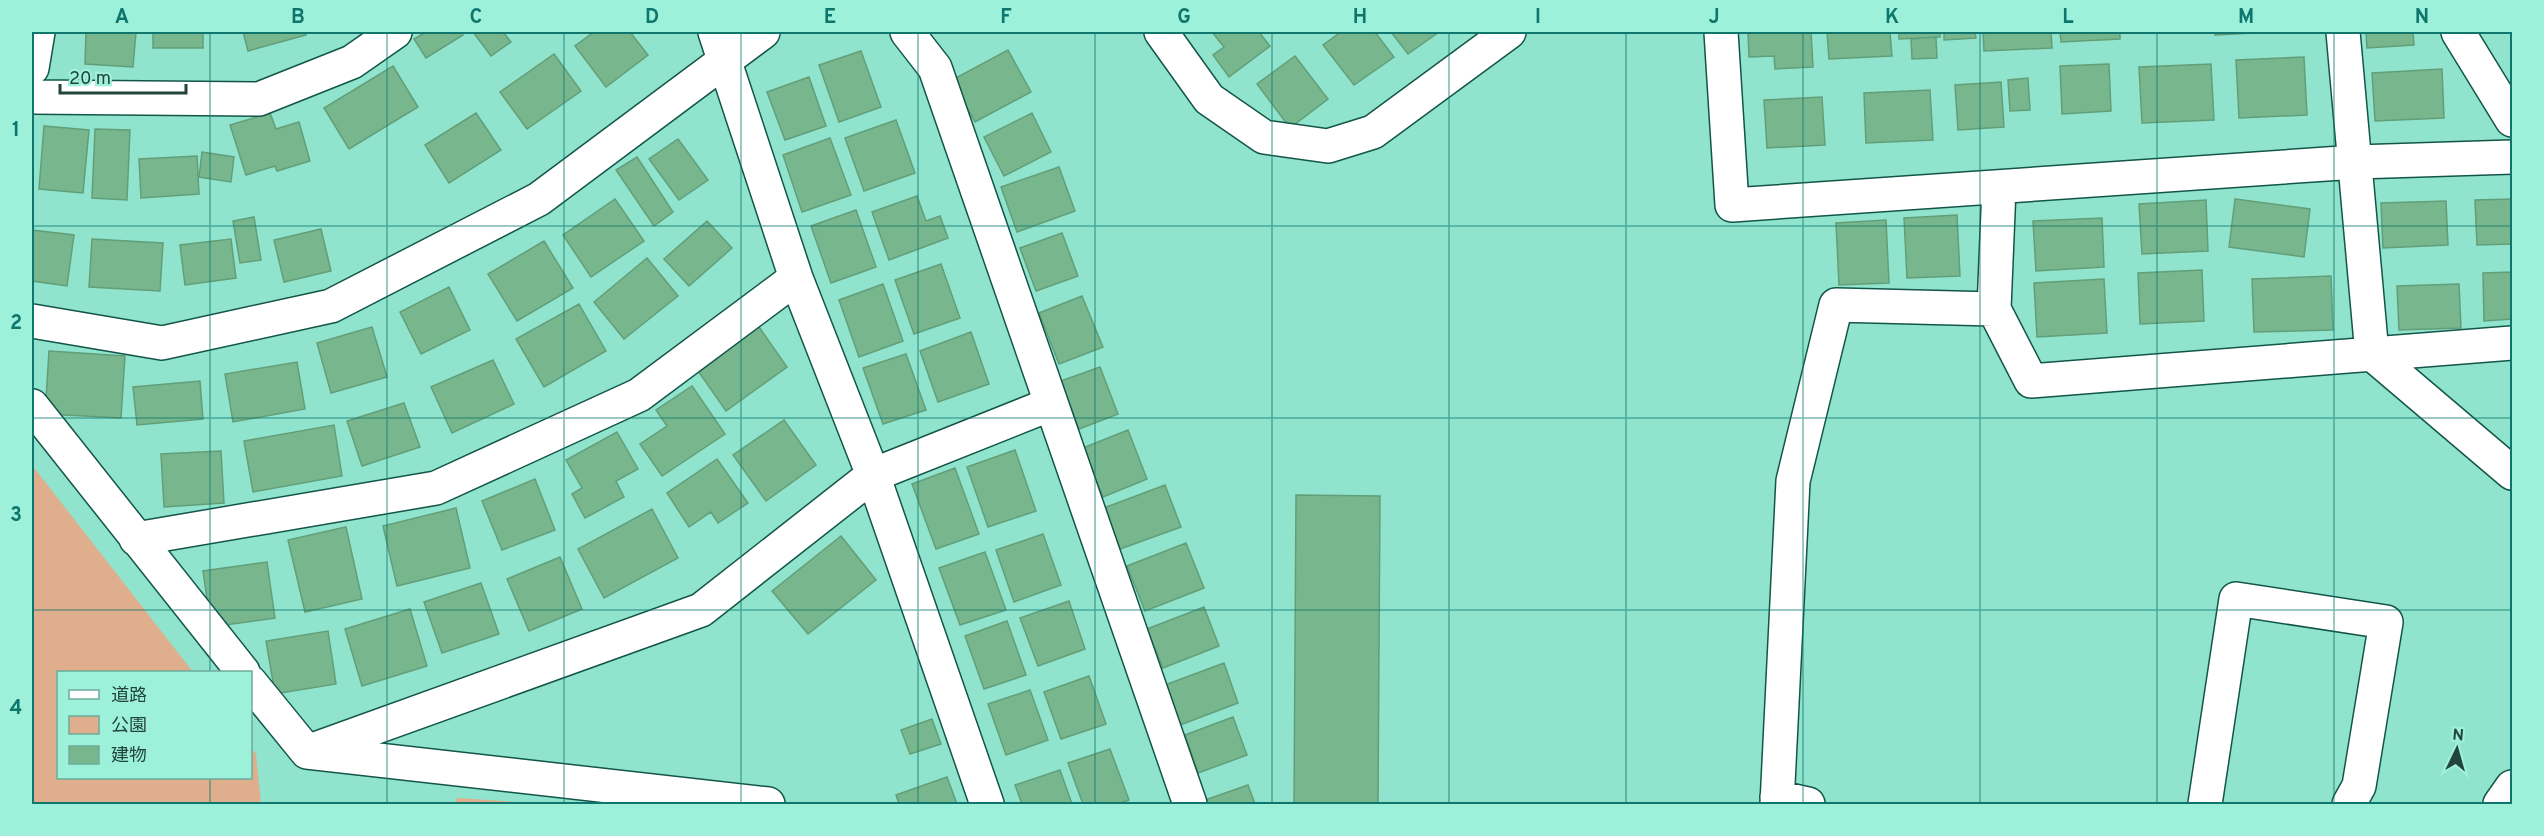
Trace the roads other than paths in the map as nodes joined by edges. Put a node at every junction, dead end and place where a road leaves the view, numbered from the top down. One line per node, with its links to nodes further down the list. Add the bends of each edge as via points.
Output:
1 (38, 32): 11 (street)
2 (395, 32): 12 (street, via 352,62 259,99)
3 (764, 32): 10 (street)
4 (907, 32): 22 (street, via 935,68)
5 (1161, 32): 6 (street, via 1209,99 1264,137 1328,146 1373,132)
6 (1509, 32)
7 (1721, 32): 16 (street, via 1732,205)
8 (2343, 32): 15 (street)
9 (2458, 32): 13 (street)
10 (719, 46): 17 (street); 19 (street, via 539,199 331,306 162,344)
11 (32, 68)
12 (32, 97)
13 (2507, 97)
14 (2512, 157): 15 (street)
15 (2356, 162): 16 (street); 21 (street)
16 (1999, 188): 18 (street)
17 (796, 278): 25 (street); 26 (street, via 639,395 436,488)
18 (1994, 309): 21 (street, via 2031,381); 31 (street, via 1836,305 1793,480)
19 (32, 321)
20 (2512, 343): 21 (street)
21 (2372, 354): 24 (street)
22 (1051, 404): 25 (street); 34 (street)
23 (32, 406): 26 (street)
24 (2512, 473)
25 (873, 475): 29 (street, via 701,610); 33 (street)
26 (136, 539): 27 (street)
27 (242, 671)
28 (252, 684): 29 (street)
29 (307, 752): 32 (street)
30 (2512, 787): 37 (street)
31 (1788, 802)
32 (768, 804)
33 (987, 804)
34 (1190, 804)
35 (2205, 804): 36 (street, via 2236,599 2386,622 2359,786)
36 (2349, 804)
37 (2500, 804)

